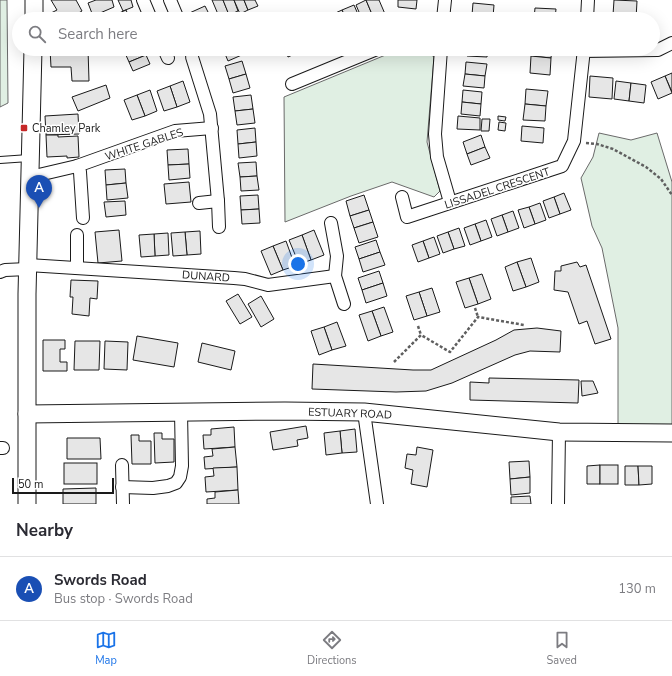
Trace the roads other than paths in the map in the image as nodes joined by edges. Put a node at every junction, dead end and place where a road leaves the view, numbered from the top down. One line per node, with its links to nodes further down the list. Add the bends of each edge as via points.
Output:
1 (34, 0): 6 (street)
2 (143, 0): 7 (street)
3 (170, 0): 8 (street)
4 (445, 0): 9 (street)
5 (588, 0): 10 (street)
6 (34, 12)
7 (148, 12)
8 (175, 12)
9 (444, 12)
10 (587, 12)
11 (672, 43): 12 (street)
12 (660, 49)
13 (34, 56): 20 (street)
14 (360, 56): 18 (street)
15 (441, 56): 26 (street, via 435,134 437,157)
16 (583, 56): 26 (street, LISSADEL CRESCENT, via 574,141 562,166)
17 (192, 57): 19 (street)
18 (292, 84)
19 (212, 128): 22 (street, WHITE GABLES, via 175,131); 25 (street)
20 (31, 158): 21 (lane); 23 (street)
21 (0, 160)
22 (77, 166): 23 (street, WHITE GABLES); 28 (street, via 80,172)
23 (30, 177): 32 (street)
24 (402, 197): 26 (street, LISSADEL CRESCENT, via 407,217)
25 (218, 201): 27 (street); 30 (street)
26 (450, 202)
27 (199, 204)
28 (83, 218)
29 (331, 223): 35 (street, via 337,256)
30 (219, 227)
31 (77, 235): 33 (street)
32 (28, 267): 33 (street, DUNARD); 34 (street); 39 (street)
33 (77, 268): 35 (street, DUNARD, via 245,279 268,286)
34 (0, 272)
35 (335, 276): 36 (street)
36 (344, 304)
37 (181, 412): 38 (street, ESTUARY ROAD); 39 (street, ESTUARY ROAD); 43 (street, via 182,466 176,483 153,488)
38 (364, 412): 40 (street, ESTUARY ROAD); 46 (street)
39 (27, 414): 44 (street)
40 (559, 432): 41 (street, ESTUARY ROAD); 47 (street)
41 (672, 433)
42 (122, 465): 43 (street)
43 (122, 487): 45 (street)
44 (27, 504)
45 (123, 504)
46 (377, 504)
47 (558, 504)

